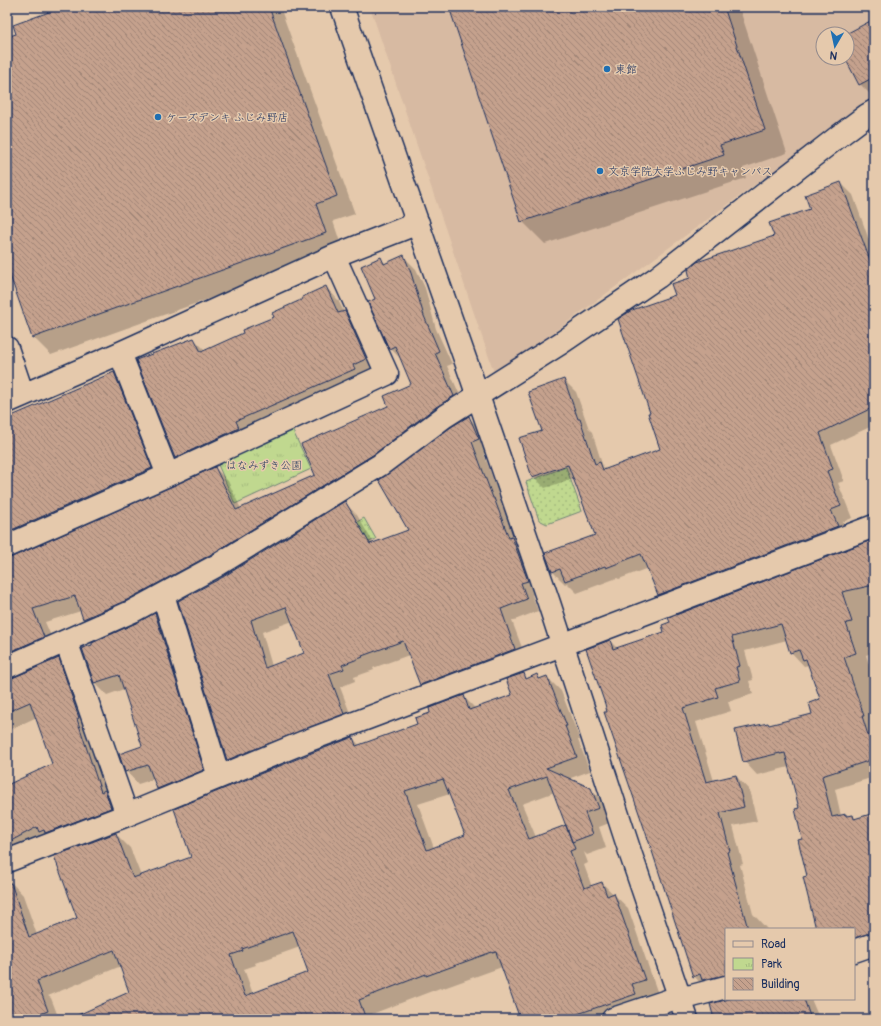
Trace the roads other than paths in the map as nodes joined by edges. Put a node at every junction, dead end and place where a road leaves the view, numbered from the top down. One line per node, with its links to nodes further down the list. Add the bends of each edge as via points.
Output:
1 (342, 7): 3 (street)
2 (874, 111): 7 (street, via 658,277)
3 (418, 223): 4 (street); 7 (street)
4 (334, 256): 6 (street); 9 (street, via 387,374)
5 (7, 348): 8 (street)
6 (120, 353): 8 (street); 9 (street)
7 (478, 396): 12 (street, via 444,417 380,464 289,522); 14 (street)
8 (15, 398)
9 (168, 475): 11 (street)
10 (874, 526): 14 (street)
11 (7, 546)
12 (163, 595): 13 (street); 16 (street)
13 (66, 641): 15 (street); 17 (street)
14 (563, 645): 16 (street, via 304,742); 22 (street)
15 (7, 667)
16 (219, 777): 17 (street)
17 (127, 815): 18 (street)
18 (7, 861)
19 (874, 944): 20 (street)
20 (855, 951)
21 (725, 988): 22 (street)
22 (680, 997): 23 (street); 24 (street)
23 (613, 1019)
24 (687, 1019)

